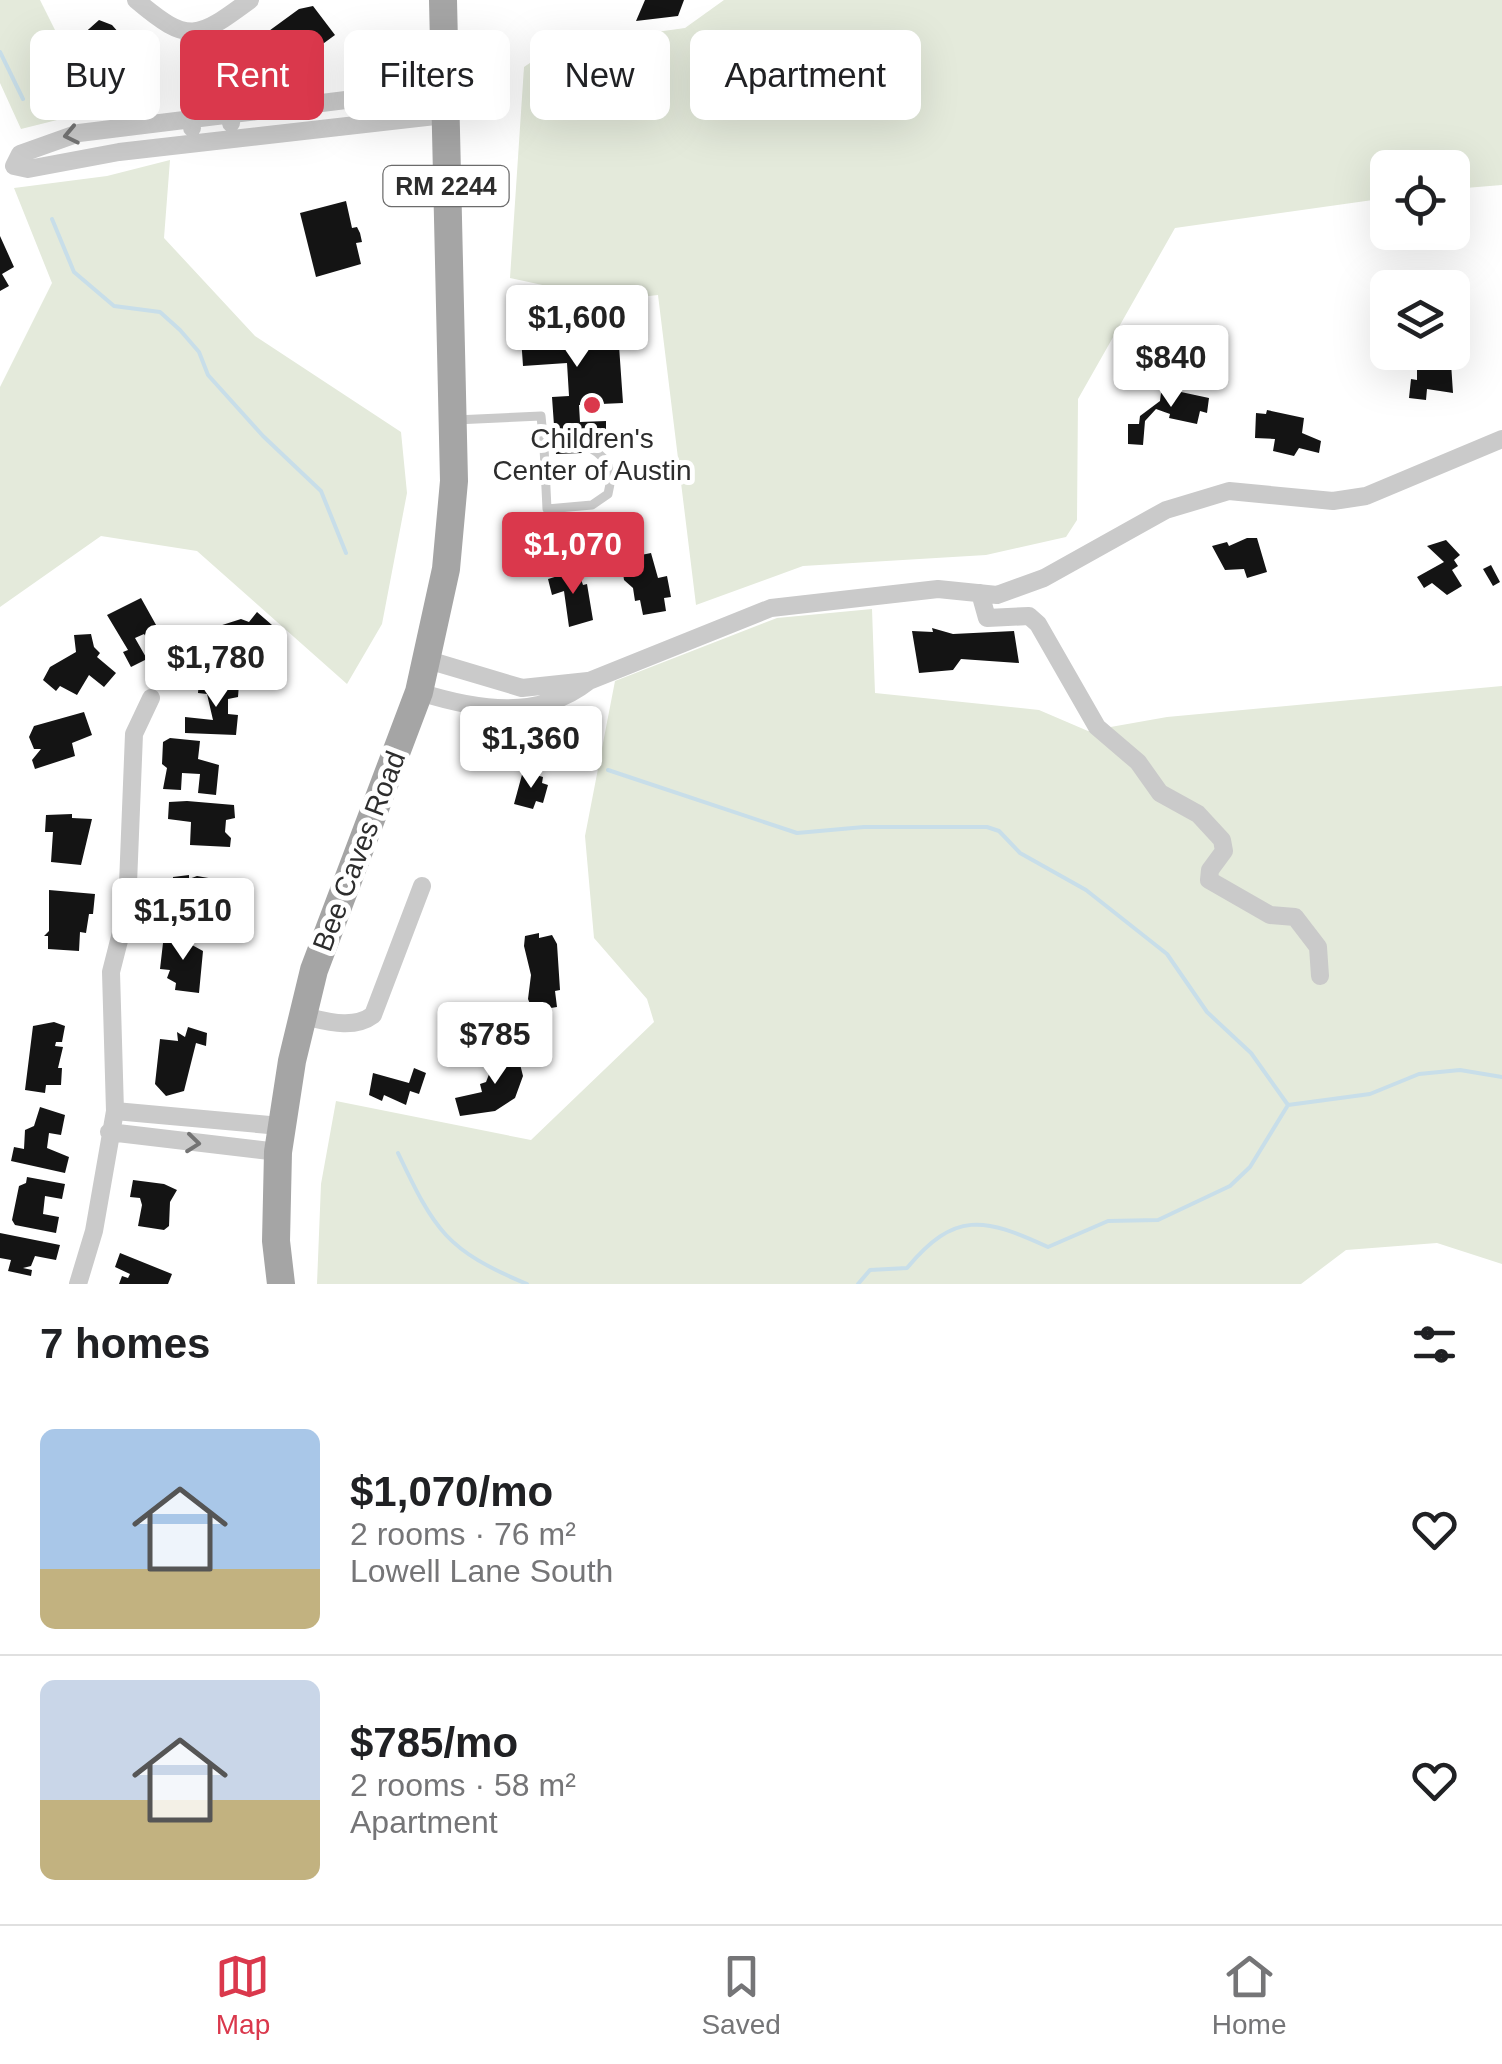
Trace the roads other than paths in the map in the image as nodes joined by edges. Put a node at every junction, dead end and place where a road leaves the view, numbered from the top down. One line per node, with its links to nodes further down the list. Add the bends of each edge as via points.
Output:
1 (136, 0): 4 (street)
2 (250, 0): 5 (street)
3 (443, 0): 6 (main road, Bee Caves Road / RM 2244)
4 (180, 30)
5 (210, 30)
6 (443, 30)
7 (191, 120): 12 (street); 13 (street, one-way to 13, via 66,136 20,154)
8 (231, 120): 11 (street)
9 (398, 120): 11 (street)
10 (444, 120): 14 (main road, Bee Caves Road / RM 2244)
11 (233, 138): 12 (street)
12 (194, 143): 13 (street)
13 (7, 169)
14 (452, 420): 18 (lane, via 541,416); 20 (main road, Bee Caves Road / RM 2244, via 446,569)
15 (1502, 439): 19 (street, via 1366,496 1333,501 1230,492 1166,510 1044,578 997,595)
16 (582, 444): 18 (lane, via 610,466 608,494 592,504 547,509)
17 (556, 446): 18 (lane)
18 (544, 447)
19 (980, 593): 21 (street, via 938,590 770,608); 25 (street, via 986,618 1030,616 1038,624 1097,727 1138,762 1160,793 1198,814 1222,840 1224,851 1209,880 1270,915 1295,917 1318,946)
20 (428, 660): 21 (street, via 522,688); 22 (main road, Bee Caves Road / RM 2244)
21 (589, 681): 22 (street, via 564,700 525,708 469,707)
22 (419, 692): 26 (main road, Bee Caves Road / RM 2244, via 314,970)
23 (151, 698): 27 (street, via 134,734 127,909 111,972)
24 (422, 886): 26 (street, via 373,1015 340,1024)
25 (1320, 976)
26 (303, 1016): 29 (main road, Bee Caves Road / RM 2244)
27 (114, 1111): 28 (street); 29 (street)
28 (110, 1132): 29 (street, one-way to 29); 30 (street)
29 (279, 1139): 31 (main road, Bee Caves Road / RM 2244)
30 (78, 1284)
31 (281, 1284)

